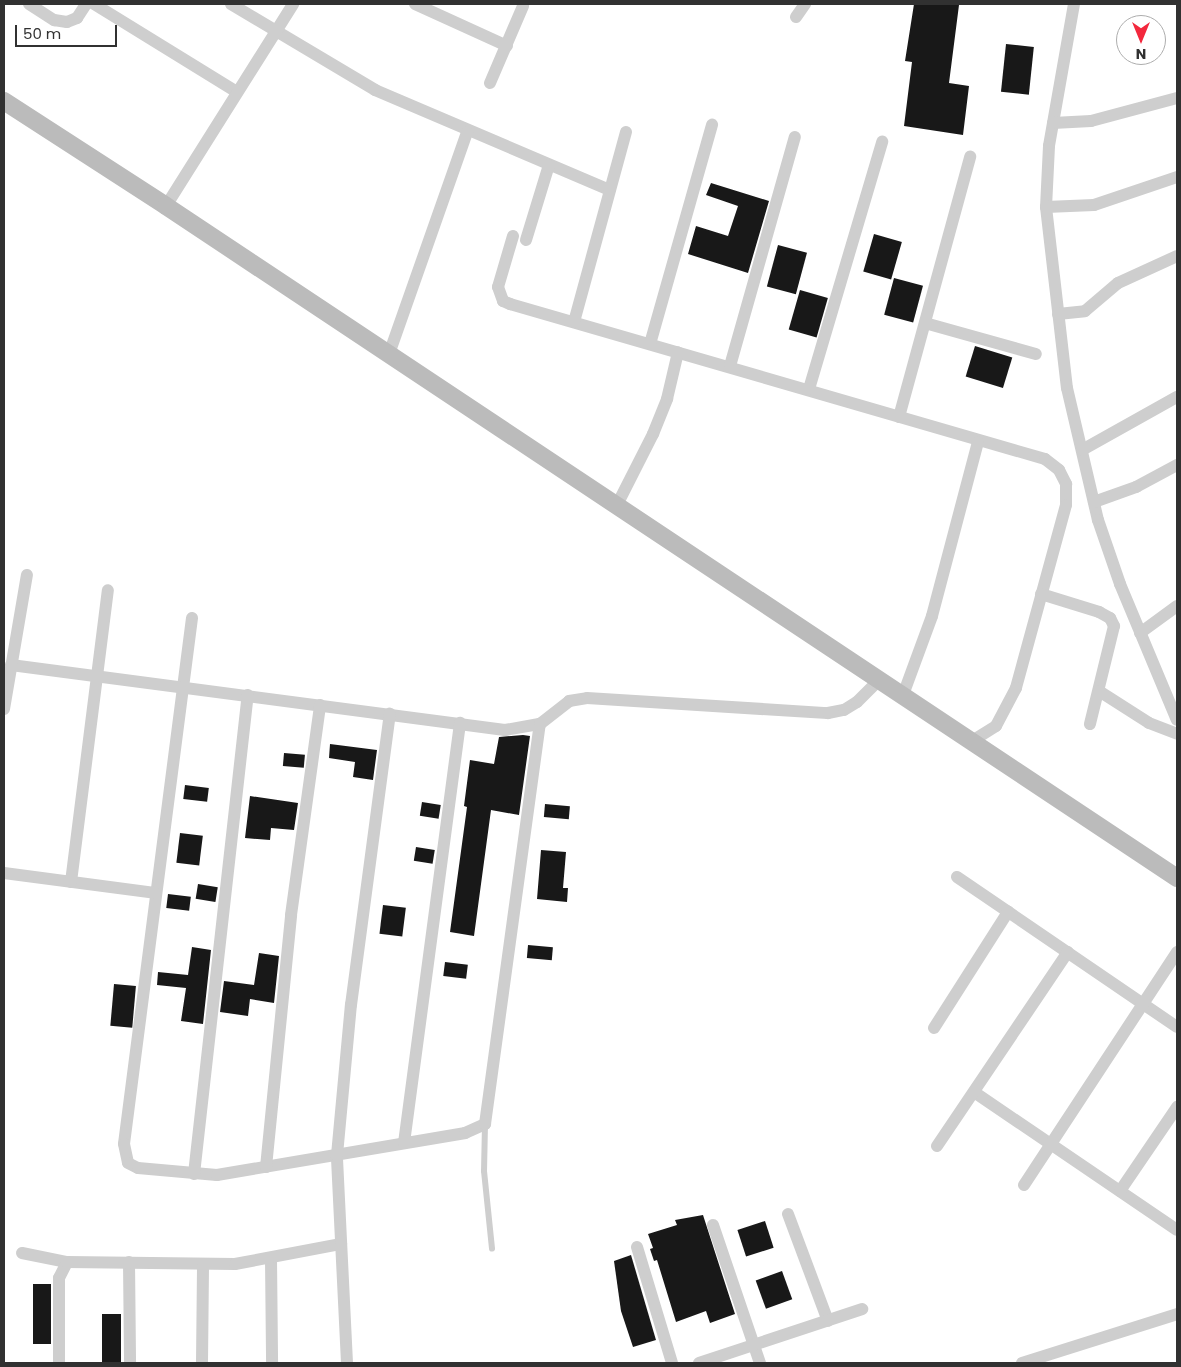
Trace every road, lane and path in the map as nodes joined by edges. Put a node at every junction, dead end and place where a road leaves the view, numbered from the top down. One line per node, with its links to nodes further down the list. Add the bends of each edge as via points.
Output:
1 (30, 4): 2 (street, via 54,20 66,22 77,18)
2 (86, 4)
3 (94, 4): 14 (street)
4 (231, 4): 11 (street)
5 (292, 4): 11 (street)
6 (415, 4): 12 (street)
7 (805, 4): 10 (street)
8 (1074, 4): 17 (street)
9 (524, 6): 12 (street)
10 (796, 17)
11 (274, 32): 14 (street); 19 (street, via 376,90)
12 (506, 46): 13 (street)
13 (490, 83)
14 (237, 92): 27 (street)
15 (1177, 98): 17 (street, via 1090,121)
16 (4, 101): 27 (street)
17 (1053, 123): 28 (street)
18 (712, 125): 35 (street)
19 (467, 132): 24 (street); 36 (street)
20 (626, 132): 26 (street)
21 (795, 137): 39 (street)
22 (882, 142): 40 (street)
23 (970, 158): 34 (street)
24 (549, 166): 26 (street); 30 (street)
25 (1177, 178): 28 (street, via 1094,205)
26 (610, 190): 33 (street)
27 (171, 199): 36 (street)
28 (1046, 207): 32 (street)
29 (513, 236): 33 (street, via 498,287 503,300)
30 (526, 240)
31 (1177, 256): 32 (street, via 1118,283 1091,308)
32 (1058, 314): 44 (street, via 1067,388)
33 (574, 322): 35 (street)
34 (925, 324): 38 (street); 42 (street)
35 (650, 344): 37 (street)
36 (392, 346): 47 (street)
37 (678, 352): 39 (street); 47 (street, via 667,400 630,485)
38 (1036, 354)
39 (730, 366): 40 (street)
40 (809, 389): 42 (street)
41 (1177, 397): 44 (street)
42 (899, 417): 43 (street)
43 (978, 442): 50 (street, via 1045,459 1059,470 1066,484 1066,505); 60 (street, via 932,616)
44 (1082, 450): 46 (street)
45 (1177, 465): 46 (street, via 1136,487)
46 (1094, 502): 53 (street, via 1120,584)
47 (617, 505): 56 (street)
48 (27, 575): 54 (street)
49 (108, 590): 55 (street)
50 (1042, 594): 58 (street, via 1110,618 1114,626 1113,636); 69 (street, via 1016,688 1006,712 996,726)
51 (1177, 606): 53 (street)
52 (192, 618): 57 (street)
53 (1140, 632): 64 (street)
54 (11, 665): 55 (street); 62 (street)
55 (97, 676): 57 (street); 73 (street)
56 (880, 679): 60 (street); 66 (street, via 857,702 844,710 828,713 587,698 569,701)
57 (182, 686): 59 (street); 74 (street)
58 (1099, 691): 67 (street); 68 (street, via 1149,723)
59 (248, 695): 61 (street); 89 (street)
60 (903, 695): 69 (street)
61 (320, 705): 63 (street); 88 (street, via 291,915)
62 (4, 709)
63 (390, 714): 65 (street); 87 (street, via 351,1005)
64 (1177, 720)
65 (460, 724): 66 (street, via 505,730); 84 (street)
66 (540, 724): 83 (street)
67 (1090, 724)
68 (1177, 734)
69 (972, 740): 72 (street)
70 (4, 873): 73 (street)
71 (957, 877): 75 (street)
72 (1177, 878)
73 (71, 882): 74 (street)
74 (155, 893): 89 (street, via 125,1155 128,1163 138,1168)
75 (1008, 912): 76 (street); 80 (street)
76 (1068, 952): 78 (street); 81 (street)
77 (1177, 952): 78 (street)
78 (1142, 1002): 79 (street); 85 (street)
79 (1177, 1027)
80 (934, 1028)
81 (974, 1092): 85 (street); 86 (street)
82 (1177, 1108): 91 (street)
83 (485, 1124): 84 (street, via 465,1133); 97 (lane, via 484,1171)
84 (404, 1144): 87 (street)
85 (1048, 1145): 90 (street); 91 (street)
86 (937, 1146)
87 (337, 1155): 88 (street); 95 (street)
88 (266, 1167): 89 (street, via 217,1175)
89 (194, 1174)
90 (1024, 1185)
91 (1120, 1191): 94 (street)
92 (788, 1214): 105 (street)
93 (713, 1225): 106 (street)
94 (1177, 1230)
95 (341, 1244): 99 (street); 111 (street)
96 (637, 1247): 112 (street)
97 (492, 1248)
98 (22, 1253): 100 (street)
99 (271, 1258): 102 (street); 110 (street)
100 (66, 1262): 101 (street); 107 (street, via 59,1278)
101 (129, 1262): 102 (street); 108 (street)
102 (203, 1265): 109 (street)
103 (862, 1310): 105 (street)
104 (1177, 1314): 115 (street)
105 (828, 1321): 106 (street)
106 (754, 1346): 113 (street); 114 (street)
107 (59, 1363)
108 (130, 1363)
109 (202, 1363)
110 (272, 1363)
111 (347, 1363)
112 (672, 1363)
113 (699, 1363)
114 (760, 1363)
115 (1022, 1363)

